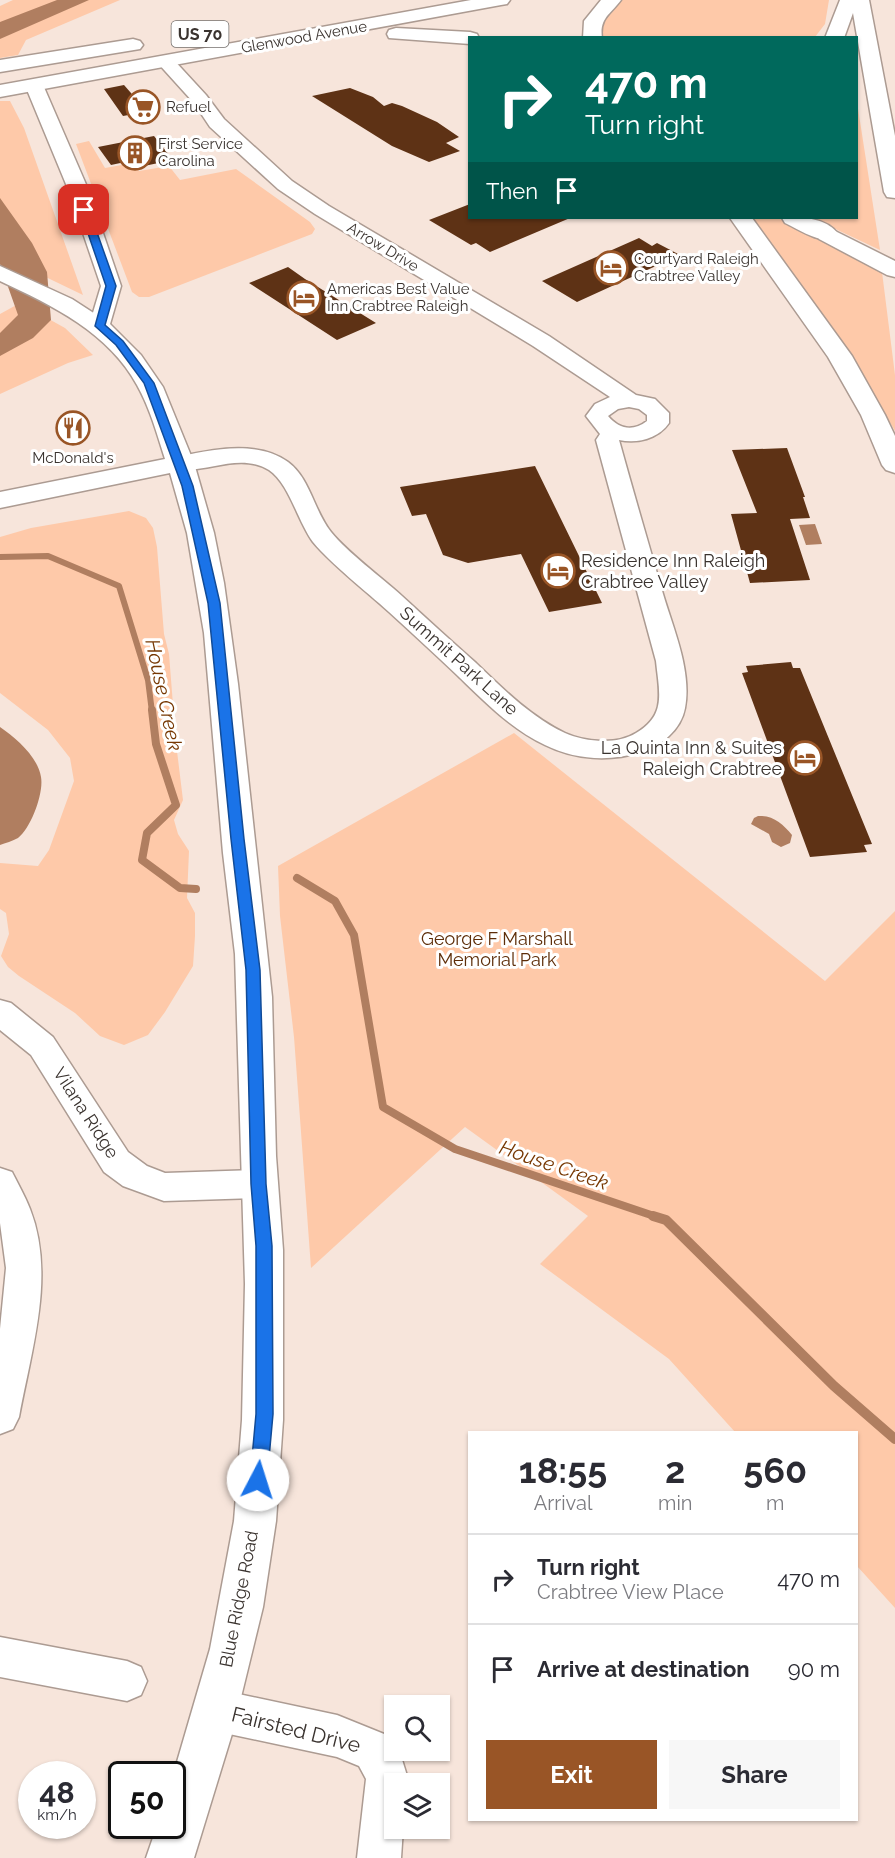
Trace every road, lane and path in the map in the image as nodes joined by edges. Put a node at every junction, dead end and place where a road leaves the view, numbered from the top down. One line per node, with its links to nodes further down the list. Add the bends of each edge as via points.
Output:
1 (401, 0): 6 (main road, Glenwood Avenue)
2 (501, 0): 11 (main road, Glenwood Avenue / US 70)
3 (612, 0): 7 (main road, via 592,21)
4 (849, 0): 8 (main road)
5 (860, 0): 16 (main road)
6 (356, 8)
7 (593, 36)
8 (835, 36)
9 (468, 38): 11 (main road, via 377,34)
10 (154, 41): 13 (main road, US 70)
11 (254, 46): 12 (main road, Glenwood Avenue / US 70)
12 (165, 61): 14 (main road, Glenwood Avenue / US 70); 24 (street, Arrow Drive, via 217,123 285,184)
13 (0, 66)
14 (34, 85): 15 (main road, Glenwood Avenue / US 70); 23 (street, via 78,189 111,286)
15 (0, 91)
16 (895, 192)
17 (742, 219): 27 (main road, via 840,356)
18 (795, 219): 20 (main road)
19 (804, 219): 20 (main road)
20 (826, 234): 21 (main road)
21 (895, 270)
22 (0, 273): 23 (main road, Blue Ridge Road)
23 (91, 319): 26 (main road, Blue Ridge Road, via 119,343 149,383)
24 (629, 400): 25 (street, via 613,402 597,416); 25 (street, Arrow Drive, via 658,412 658,423 641,434)
25 (613, 432): 26 (street, Summit Park Lane, via 607,440 669,661 674,698 671,718 656,735 633,746 595,749 557,740 513,711 323,538 281,468 256,458 223,457)
26 (181, 463): 28 (main road); 31 (main road, Blue Ridge Road, via 214,603 223,679 253,970)
27 (895, 465)
28 (0, 500)
29 (0, 1012): 31 (street, Vilana Ridge, via 42,1046 124,1170 164,1187)
30 (0, 1182): 32 (street, via 19,1229 24,1287)
31 (259, 1184): 35 (main road, Blue Ridge Road, via 264,1246 264,1414 254,1525 232,1645)
32 (0, 1417)
33 (0, 1657): 34 (street)
34 (127, 1681)
35 (215, 1710): 36 (main road, Blue Ridge Road); 37 (street, Fairsted Drive, via 337,1736 374,1751 383,1763 387,1779)
36 (170, 1858)
37 (379, 1858)

